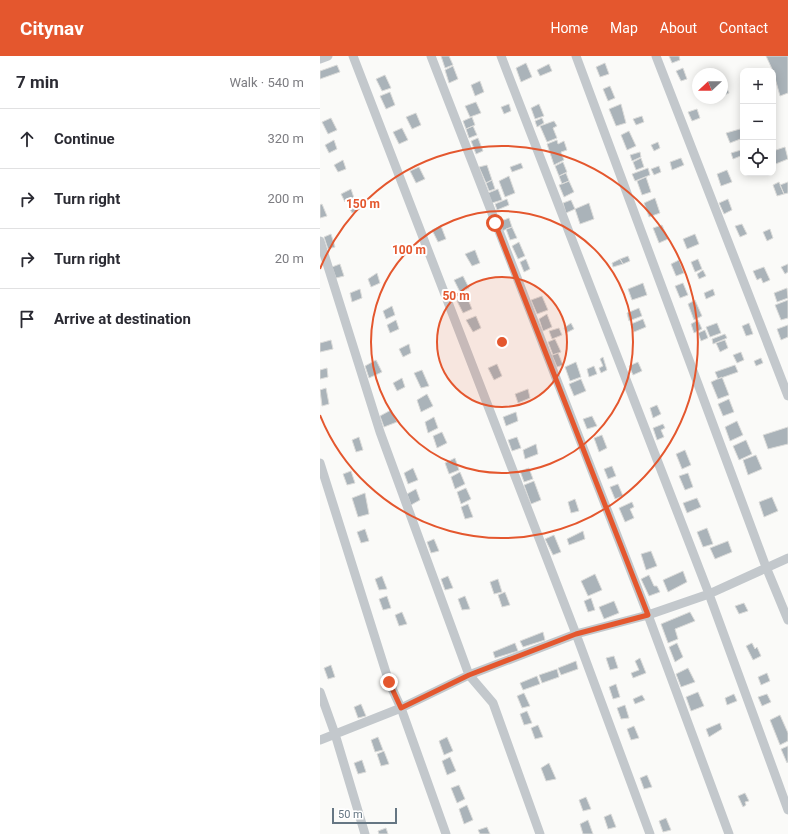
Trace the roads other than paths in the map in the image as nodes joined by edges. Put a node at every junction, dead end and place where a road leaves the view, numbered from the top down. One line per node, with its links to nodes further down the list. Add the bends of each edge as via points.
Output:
1 (328, 56): 7 (street)
2 (353, 56): 16 (street)
3 (431, 56): 14 (street)
4 (501, 56): 13 (street)
5 (576, 56): 12 (street)
6 (656, 56): 9 (street)
7 (320, 59)
8 (320, 241): 17 (street, via 380,432)
9 (788, 396)
10 (320, 463): 19 (street, via 389,682)
11 (788, 558): 12 (street)
12 (766, 567): 13 (street); 15 (street)
13 (709, 594): 14 (street); 22 (street)
14 (648, 615): 16 (street); 27 (street)
15 (788, 620)
16 (576, 634): 17 (street); 26 (street)
17 (469, 675): 19 (street); 25 (street, via 493,703)
18 (320, 692): 20 (street)
19 (401, 708): 20 (street); 24 (street)
20 (336, 734): 21 (street); 23 (street)
21 (320, 740)
22 (788, 810)
23 (365, 834)
24 (446, 834)
25 (540, 834)
26 (650, 834)
27 (729, 834)

